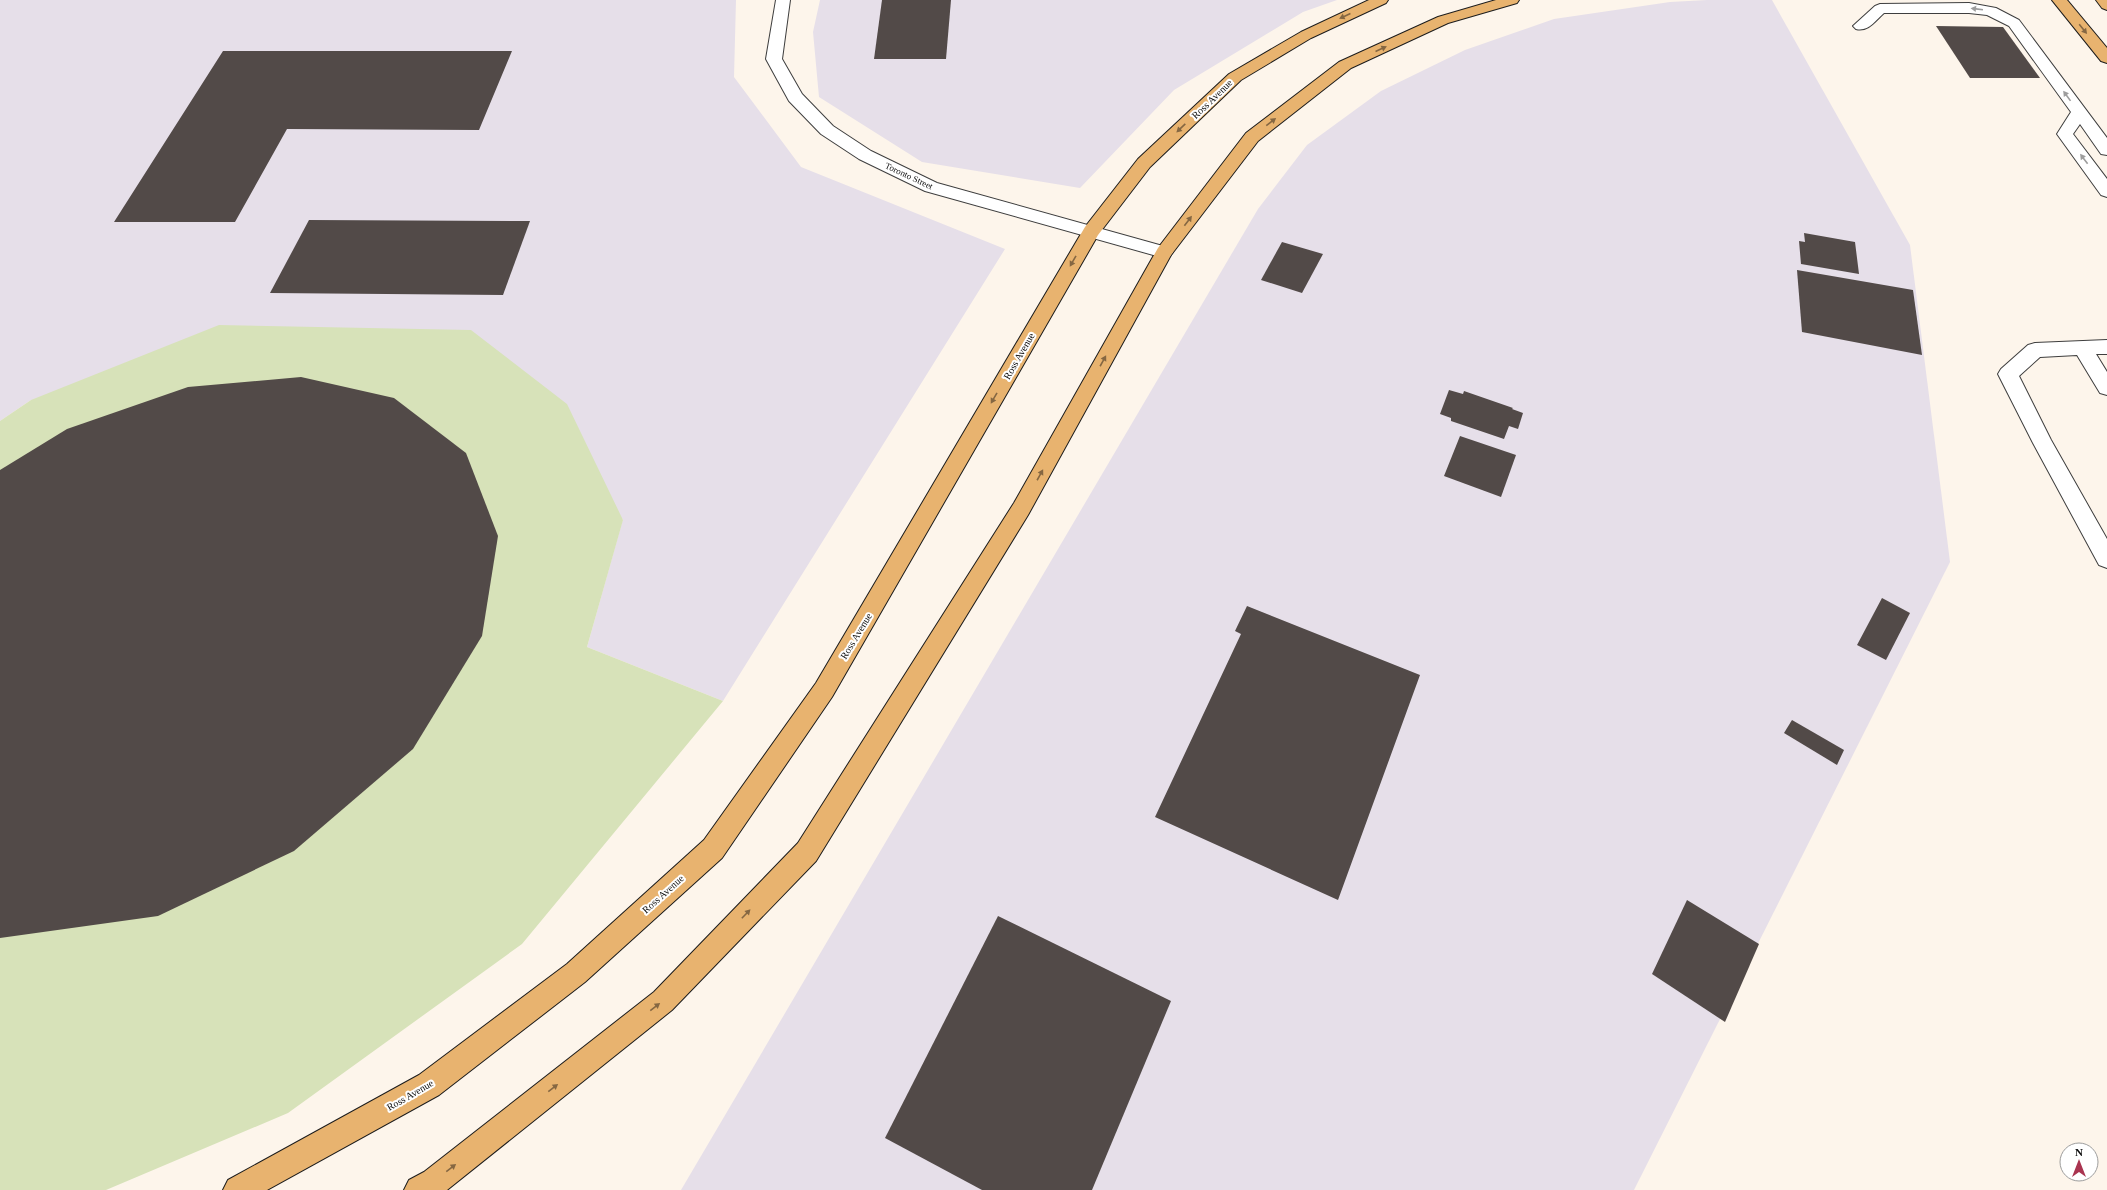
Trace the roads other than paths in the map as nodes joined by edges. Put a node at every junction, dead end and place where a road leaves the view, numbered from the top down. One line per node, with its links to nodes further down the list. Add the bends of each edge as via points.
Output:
1 (783, 0): 12 (street, Toronto Street, via 774,59 795,97 827,130 865,155 931,187)
2 (1381, 0): 12 (main road, Ross Avenue, one-way to 12, via 1306,35 1235,77 1144,163)
3 (1512, 0): 13 (main road, one-way to 3, via 1252,137 1345,65 1443,20)
4 (2060, 0): 8 (main road, one-way to 8)
5 (2103, 0): 6 (main road)
6 (2107, 5)
7 (1861, 26): 9 (street, one-way to 7, via 2014,23 1991,11 1969,8 1880,9)
8 (2107, 58)
9 (2080, 112): 10 (street); 11 (street, one-way to 9, via 2065,134)
10 (2107, 150)
11 (2107, 191)
12 (1091, 231): 13 (street, Toronto Street); 18 (main road, Ross Avenue, one-way to 18, via 824,690 713,849 576,973 429,1085)
13 (1164, 252): 19 (main road, one-way to 13, via 434,1182 663,1000 807,852 1021,509)
14 (2107, 347): 15 (street)
15 (2082, 348): 16 (street); 17 (street, via 2035,350 2008,374 2043,444)
16 (2107, 388)
17 (2107, 559)
18 (238, 1190)
19 (419, 1190)

